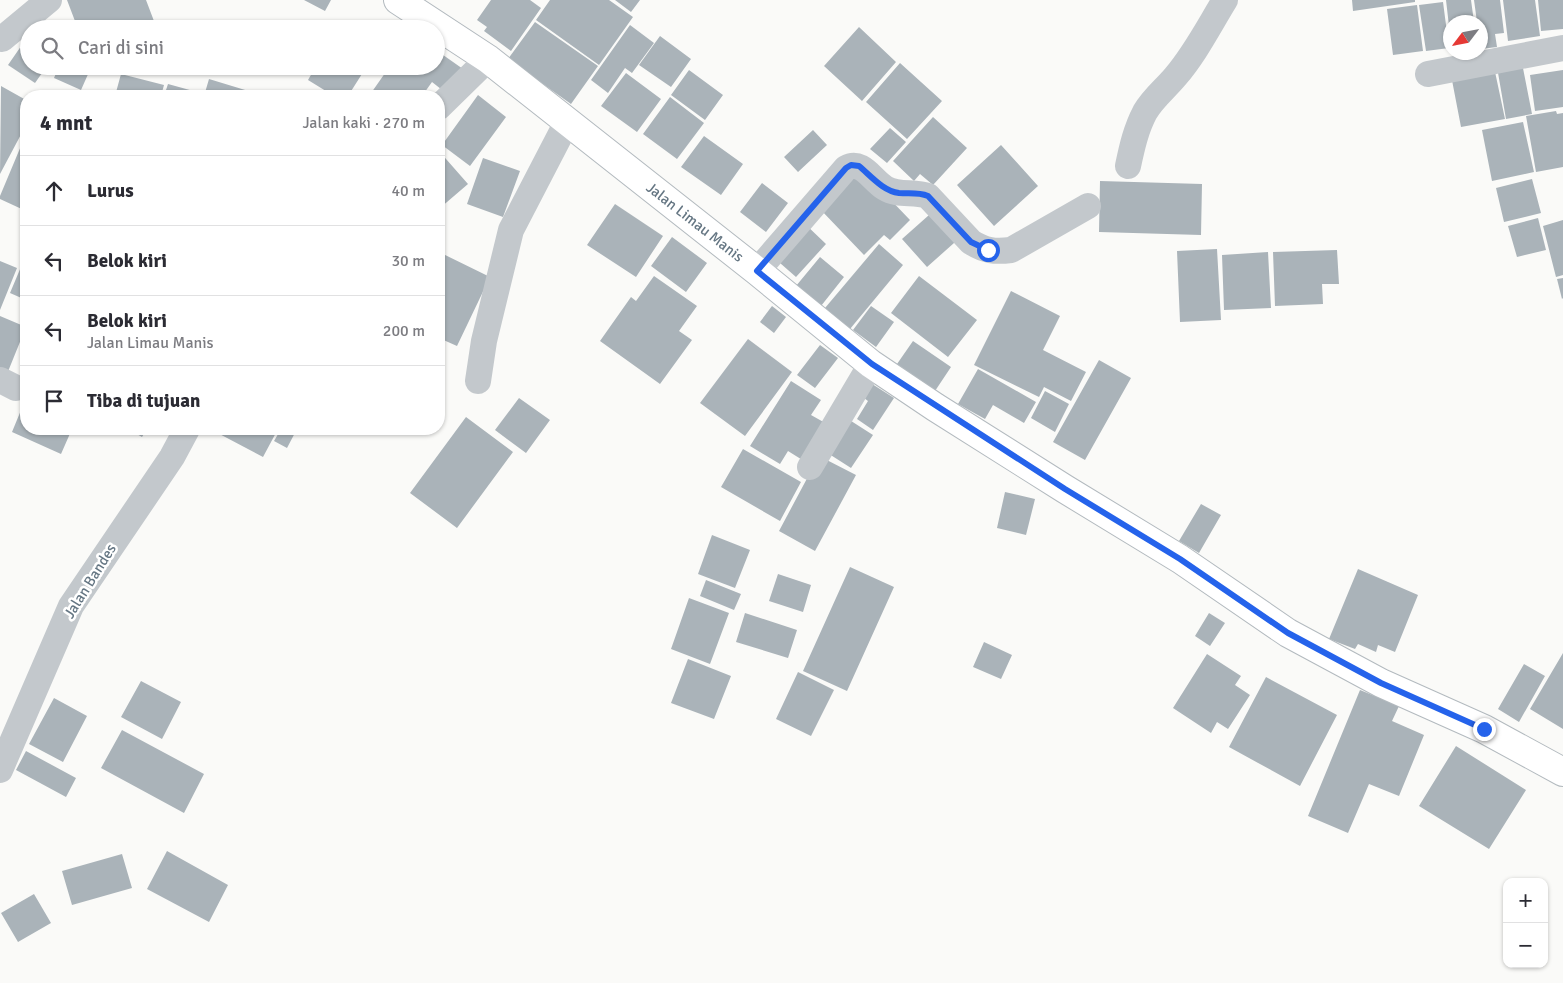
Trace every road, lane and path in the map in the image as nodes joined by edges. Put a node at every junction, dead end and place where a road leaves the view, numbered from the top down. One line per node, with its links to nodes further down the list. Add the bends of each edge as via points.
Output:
1 (49, 0): 4 (street)
2 (398, 0): 5 (street, Jalan Limau Manis)
3 (1225, 0): 14 (street, via 1192,55 1146,111 1137,128)
4 (24, 20)
5 (429, 20)
6 (20, 23): 8 (street)
7 (445, 31): 10 (street, Jalan Limau Manis)
8 (1, 38)
9 (1563, 48): 11 (street)
10 (488, 59): 12 (street); 13 (street, Jalan Limau Manis)
11 (1428, 74)
12 (445, 101)
13 (568, 122): 16 (street, Jalan Limau Manis); 18 (street, via 511,230 484,341)
14 (1128, 166)
15 (1088, 206): 16 (street, via 1011,250 997,252 971,242 928,196 891,191 859,166 851,165)
16 (757, 271): 17 (street, Jalan Limau Manis)
17 (872, 364): 20 (street); 22 (street, Jalan Limau Manis, via 1180,559 1288,633 1381,683 1484,729)
18 (478, 381)
19 (184, 435): 21 (street, Jalan Bandes, via 71,606)
20 (810, 467)
21 (0, 770)
22 (1563, 772)

